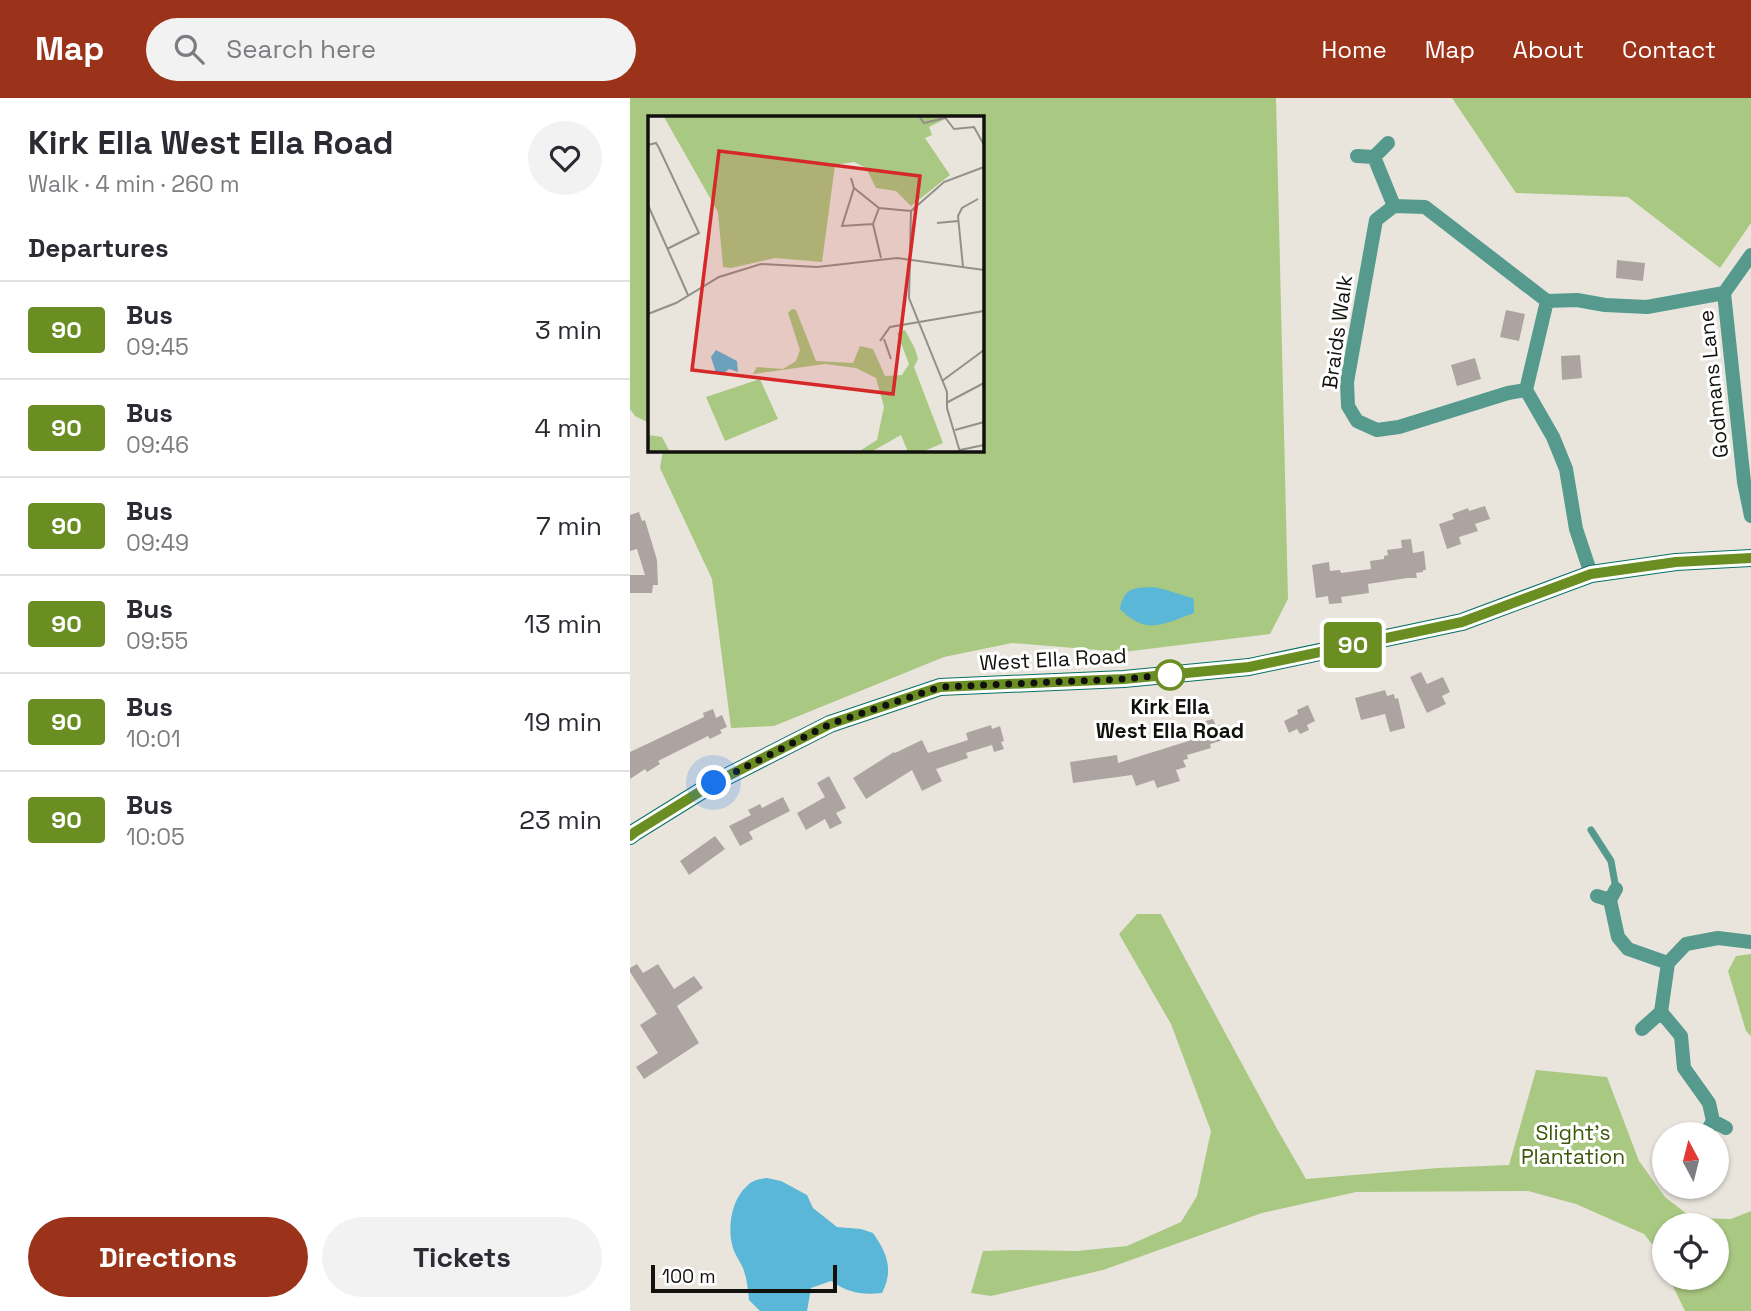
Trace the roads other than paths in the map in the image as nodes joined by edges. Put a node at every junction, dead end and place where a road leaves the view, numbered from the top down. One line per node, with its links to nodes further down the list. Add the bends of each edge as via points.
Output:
1 (1388, 143): 3 (street)
2 (1357, 156): 3 (street)
3 (1374, 157): 4 (street)
4 (1394, 206): 7 (street, via 1425,207); 8 (street, Braids Walk, via 1376,220 1347,382 1348,406 1357,421 1377,430 1399,428)
5 (1751, 255): 6 (street, Godmans Lane)
6 (1724, 293): 7 (street, via 1647,307); 9 (street, Godmans Lane)
7 (1547, 302): 8 (street)
8 (1526, 390): 11 (street, via 1566,469)
9 (1751, 516)
10 (1751, 558): 11 (street, West Ella Road)
11 (1591, 574): 13 (street, West Ella Road, via 1462,622 1249,667 1124,679 940,687 830,724 714,783)
12 (1591, 830): 14 (lane, via 1614,870)
13 (630, 836)
14 (1608, 895): 16 (street, via 1618,937 1628,949)
15 (1751, 943): 16 (street, via 1718,938 1686,943)
16 (1668, 963): 17 (street)
17 (1661, 1012): 18 (street); 19 (street, via 1681,1036 1684,1068 1709,1103)
18 (1642, 1029)
19 (1709, 1122)

